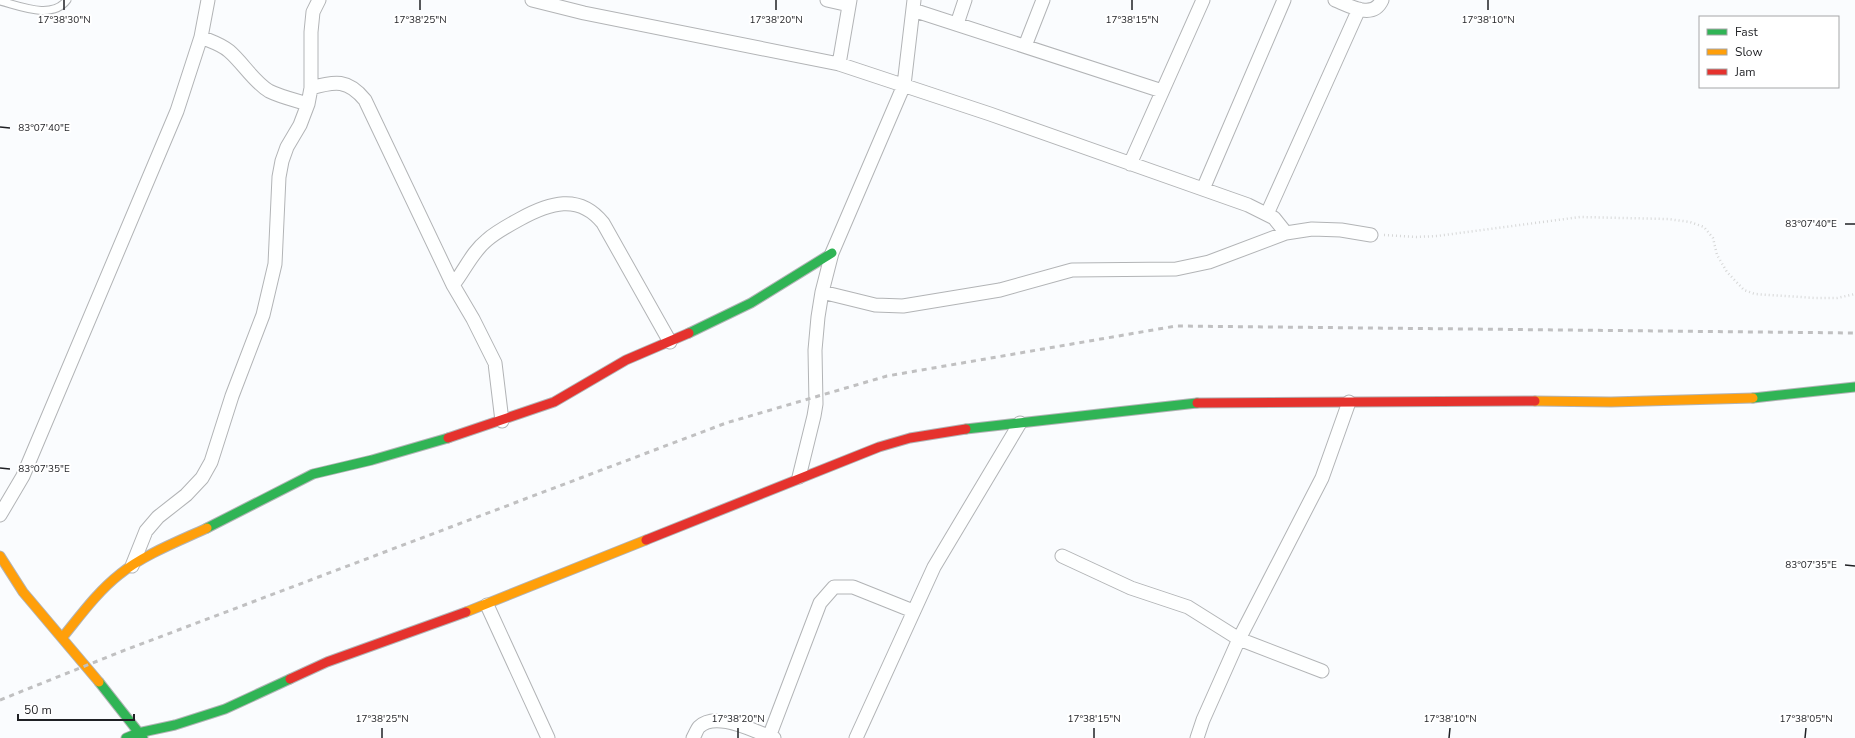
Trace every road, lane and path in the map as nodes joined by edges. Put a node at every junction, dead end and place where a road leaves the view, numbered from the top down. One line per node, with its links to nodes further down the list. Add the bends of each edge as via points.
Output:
1 (67, 0): 12 (lane, via 57,8 42,10)
2 (208, 0): 17 (street)
3 (318, 0): 21 (street, via 311,32)
4 (532, 0): 19 (street, via 584,13)
5 (827, 0): 13 (street)
6 (965, 0): 16 (street)
7 (1043, 0): 18 (street)
8 (1203, 0): 22 (street)
9 (1284, 0): 25 (street)
10 (1335, 0): 15 (street)
11 (1382, 0): 15 (street, via 1375,9)
12 (0, 1)
13 (850, 2): 19 (street)
14 (914, 5): 16 (street); 20 (street)
15 (1359, 9): 26 (street)
16 (957, 24): 18 (street)
17 (201, 37): 23 (street, via 219,44 228,51 269,91); 39 (street, via 174,118 23,476)
18 (1025, 46): 22 (street)
19 (839, 64): 20 (street)
20 (904, 85): 24 (street); 29 (street)
21 (311, 88): 23 (street); 30 (street, via 331,83 346,84 358,91 365,100)
22 (1162, 90): 24 (street)
23 (308, 104): 42 (street, via 282,161 275,264 263,315 232,396 211,462 197,484 158,517 146,531)
24 (1130, 164): 25 (street)
25 (1203, 190): 26 (street)
26 (1267, 214): 27 (street, via 1279,223)
27 (1286, 233): 28 (street, via 1312,229); 31 (street, via 1209,262 1176,269 1072,270 1000,290 904,306 875,305)
28 (1371, 235): 32 (path, via 1437,236 1580,217 1668,219 1704,227 1713,238 1717,254 1727,272 1744,290 1755,294 1815,298 1837,298)
29 (832, 253): 31 (street); 33 (street, via 751,303)
30 (454, 285): 33 (street, via 474,254 487,240 541,208 562,203 577,205 596,214 603,223); 36 (street, via 495,363)
31 (822, 292): 38 (street, via 814,350 816,404)
32 (1855, 294)
33 (670, 342): 36 (street, via 626,360 554,402)
34 (1855, 387): 35 (street, via 1770,397 1611,402)
35 (1349, 402): 37 (street, via 1185,403); 46 (street, via 1322,478)
36 (502, 421): 42 (street, via 406,450 313,474)
37 (1020, 423): 38 (street, via 910,438 879,446); 44 (street, via 934,567)
38 (799, 477): 43 (street)
39 (0, 515)
40 (0, 556): 45 (street, via 23,592)
41 (1062, 556): 46 (street, via 1131,588 1188,607)
42 (132, 566): 45 (street, via 101,591)
43 (487, 605): 48 (street, via 327,662 225,709); 51 (street)
44 (913, 611): 49 (street, via 853,587 834,587 820,603); 53 (street)
45 (62, 638): 48 (street)
46 (1239, 639): 47 (street); 54 (street)
47 (1322, 671)
48 (140, 736): 50 (street)
49 (772, 737): 52 (street, via 723,720 712,721 699,727)
50 (126, 738)
51 (548, 738)
52 (694, 738)
53 (856, 738)
54 (1197, 738)

